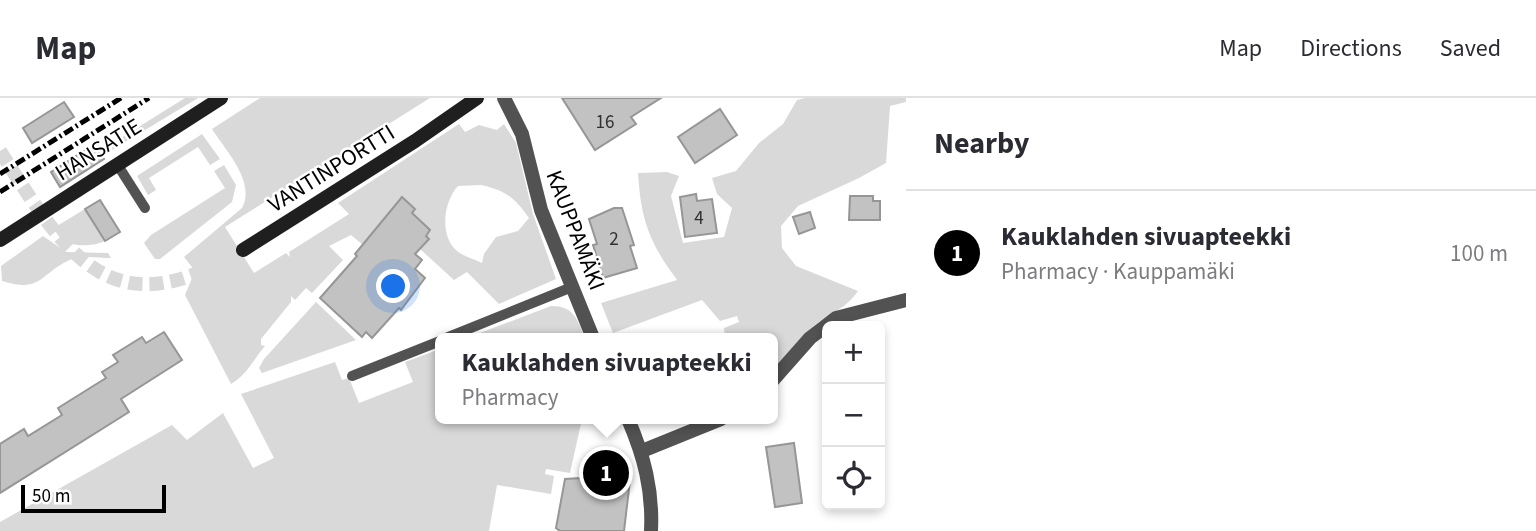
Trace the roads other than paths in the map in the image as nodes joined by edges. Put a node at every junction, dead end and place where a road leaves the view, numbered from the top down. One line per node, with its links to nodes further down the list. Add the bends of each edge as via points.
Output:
1 (221, 98): 4 (street, HANSATIE)
2 (477, 98): 7 (street, VANTINPORTTI)
3 (504, 98): 8 (street, KAUPPAMÄKI, via 522,134)
4 (117, 164): 5 (lane); 6 (street, HANSATIE)
5 (145, 208)
6 (0, 240)
7 (243, 250)
8 (579, 292): 10 (lane); 11 (street, KAUPPAMÄKI)
9 (906, 300): 13 (street, via 836,318 810,338)
10 (460, 333)
11 (591, 333)
12 (435, 343): 14 (lane)
13 (778, 374)
14 (352, 376)
15 (630, 424): 17 (street)
16 (709, 424): 17 (street)
17 (642, 452): 18 (street, via 650,483)
18 (651, 531)

